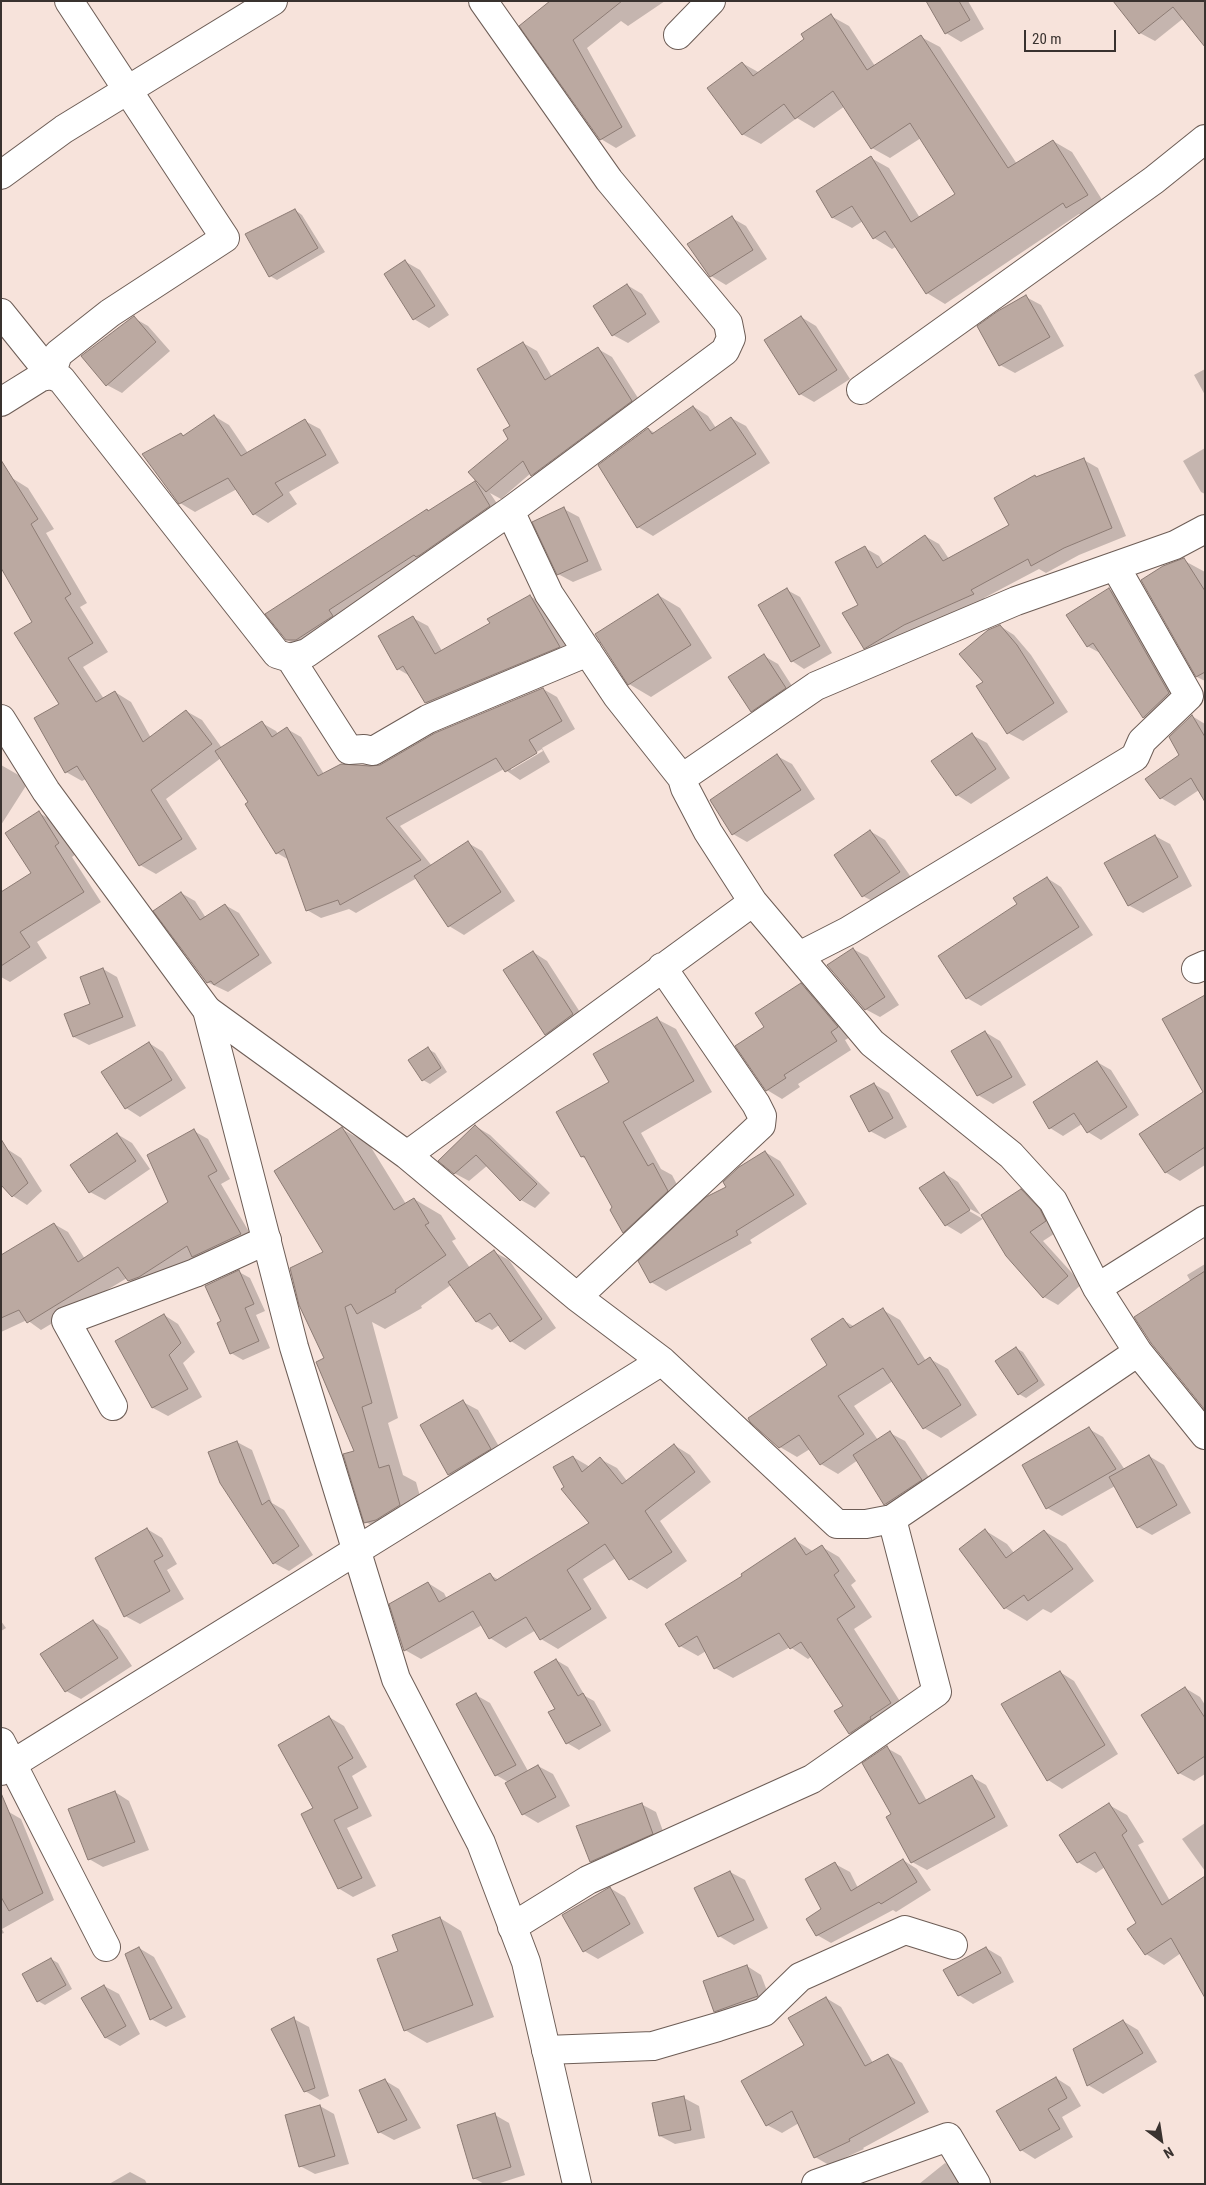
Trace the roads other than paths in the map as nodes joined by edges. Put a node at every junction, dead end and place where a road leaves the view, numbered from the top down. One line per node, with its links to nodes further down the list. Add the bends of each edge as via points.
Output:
1 (273, 1): 6 (street)
2 (711, 1): 5 (street)
3 (72, 2): 6 (street)
4 (486, 2): 13 (street, via 609,180 728,323 731,338 725,351)
5 (678, 35)
6 (128, 90): 8 (street, via 64,129); 10 (street, via 225,238 110,313 65,348 58,354)
7 (1205, 139): 11 (street, via 1154,180)
8 (1, 175)
9 (1, 313): 10 (street)
10 (51, 375): 12 (street, via 41,377); 17 (street, via 61,378 277,654)
11 (861, 390)
12 (1, 402)
13 (510, 511): 16 (street, via 549,594); 17 (street, via 307,653)
14 (1205, 529): 15 (street)
15 (1115, 566): 19 (street, via 1016,601 816,686); 21 (street, via 1188,696 1142,741 1135,757 848,932)
16 (588, 652): 17 (street, via 428,719 373,751 349,750); 19 (street, via 617,696)
17 (290, 658)
18 (1, 719): 23 (street, via 46,790)
19 (682, 778): 20 (street, via 708,832)
20 (753, 902): 21 (street); 22 (street)
21 (799, 956): 27 (street, via 872,1042 1011,1154 1054,1201)
22 (662, 968): 24 (street); 28 (street, via 756,1104 762,1116 761,1125)
23 (208, 1010): 24 (street); 26 (street)
24 (407, 1155): 28 (street)
25 (1205, 1220): 27 (street)
26 (267, 1240): 31 (street, via 195,1273 66,1321); 34 (street, via 294,1347)
27 (1097, 1288): 29 (street)
28 (578, 1297): 30 (street)
29 (1138, 1352): 32 (street); 33 (street)
30 (662, 1361): 33 (street, via 837,1524 866,1524); 34 (street)
31 (113, 1406)
32 (1205, 1435)
33 (892, 1519): 36 (street, via 938,1692 812,1779 588,1880)
34 (356, 1550): 35 (street); 36 (street, via 396,1679 481,1843)
35 (5, 1759): 38 (street)
36 (512, 1927): 39 (street, via 526,1962)
37 (953, 1945): 39 (street, via 905,1930 800,1977 764,2012 653,2046)
38 (106, 1947)
39 (546, 2050): 40 (street)
40 (577, 2184)
41 (816, 2184): 42 (street, via 948,2137)
42 (976, 2184)

